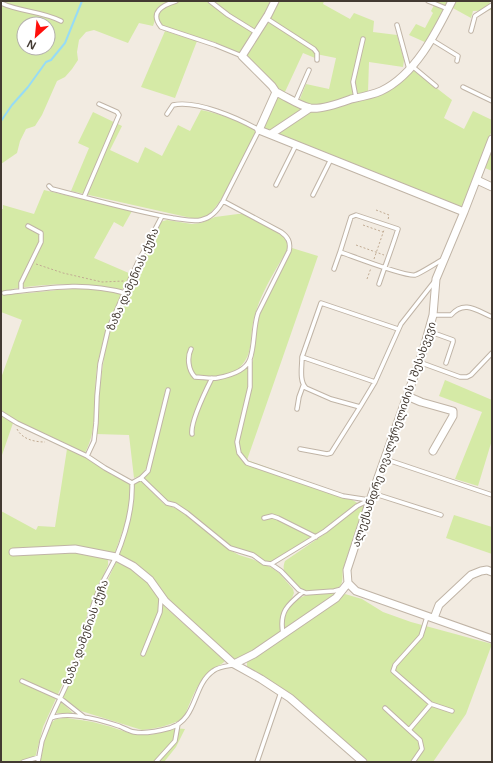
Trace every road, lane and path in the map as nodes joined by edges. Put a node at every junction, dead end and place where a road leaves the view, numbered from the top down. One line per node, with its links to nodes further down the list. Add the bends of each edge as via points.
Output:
1 (176, 1): 16 (lane, via 164,5 159,10 156,17 161,27)
2 (210, 1): 13 (lane)
3 (275, 1): 9 (street)
4 (428, 1): 8 (lane)
5 (452, 1): 8 (street)
6 (1, 3): 10 (lane, via 50,15)
7 (492, 5): 12 (lane, via 475,16)
8 (448, 9): 15 (street)
9 (266, 18): 13 (street); 17 (lane, via 314,49 317,52)
10 (60, 21)
11 (397, 25): 19 (lane)
12 (471, 31)
13 (257, 33): 16 (street)
14 (363, 39): 24 (lane, via 353,82)
15 (432, 40): 18 (lane, via 458,56); 19 (street)
16 (242, 56): 23 (street)
17 (317, 60)
18 (456, 61)
19 (410, 68): 21 (lane); 24 (street, via 380,91)
20 (309, 70): 26 (lane)
21 (436, 86)
22 (463, 87): 25 (lane)
23 (276, 92): 26 (street); 30 (street)
24 (356, 98): 28 (street)
25 (492, 101)
26 (295, 102): 28 (street)
27 (99, 104): 40 (lane, via 119,115)
28 (310, 108): 31 (street)
29 (167, 114): 30 (lane, via 173,106 182,103 224,114)
30 (259, 130): 31 (street); 41 (lane, ზაზა დამენიას ქუჩა)
31 (271, 134): 33 (street)
32 (492, 139): 35 (street, ალექსანდრე თვალჭრელიძის I შესახვევი)
33 (296, 144): 34 (street); 36 (lane)
34 (331, 159): 39 (lane); 43 (street)
35 (477, 180): 38 (street); 43 (street, ალექსანდრე თვალჭრელიძის I შესახვევი)
36 (276, 185)
37 (49, 186): 40 (lane)
38 (492, 187)
39 (313, 195)
40 (84, 197): 44 (lane)
41 (224, 201): 44 (lane, ზაზა დამენიას ქუჩა, via 211,216 201,220); 72 (lane, via 281,232 289,242 289,251 254,324)
42 (376, 210): 46 (path, via 389,215)
43 (464, 212): 53 (street, ალექსანდრე თვალჭრელიძის I შესახვევი)
44 (162, 216): 60 (lane, ზაზა დამენიას ქუჩა)
45 (363, 225): 48 (path)
46 (386, 225): 48 (path); 50 (lane, via 353,215); 52 (lane, via 398,229)
47 (28, 226): 54 (lane, via 41,233 42,238)
48 (384, 232): 51 (path)
49 (356, 245): 51 (path)
50 (340, 252): 55 (lane); 57 (lane)
51 (376, 252): 52 (path); 55 (path)
52 (389, 256): 56 (lane)
53 (445, 258): 56 (lane, via 414,275); 59 (street, ალექსანდრე თვალჭრელიძის I შესახვევი)
54 (31, 262): 60 (path, via 102,282); 62 (lane)
55 (373, 263): 56 (lane); 58 (path)
56 (385, 267): 61 (lane)
57 (334, 269)
58 (367, 279)
59 (436, 279): 65 (street, ალექსანდრე თვალჭრელიძის I შესახვევი); 67 (lane)
60 (130, 280): 64 (lane, ზაზა დამენიას ქუჩა)
61 (379, 284)
62 (21, 291): 63 (lane); 64 (lane, via 84,286)
63 (4, 293)
64 (125, 293): 88 (lane, ზაზა დამენიას ქუჩა, via 108,330 100,364 94,441)
65 (433, 315): 66 (lane, via 451,314 464,306); 68 (street, ალექსანდრე თვალჭრელიძის I შესახვევი)
66 (492, 317)
67 (398, 329): 71 (lane, via 321,303); 76 (lane)
68 (428, 331): 73 (street, ალექსანდრე თვალჭრელიძის I შესახვევი); 74 (lane, via 453,340)
69 (191, 349): 75 (lane, via 188,355 192,374 195,377)
70 (492, 353): 73 (lane, via 467,377 460,377)
71 (302, 357): 76 (lane); 77 (lane)
72 (250, 360): 75 (lane, via 238,372); 93 (lane, via 250,387 237,442 239,453 247,464 343,496)
73 (419, 362): 79 (street, ალექსანდრე თვალჭრელიძის I შესახვევი)
74 (446, 363)
75 (212, 378): 84 (lane, via 193,422)
76 (375, 382): 80 (lane)
77 (304, 386): 80 (lane, via 337,401); 81 (lane)
78 (168, 390): 90 (lane, via 148,471)
79 (407, 396): 87 (street, via 453,411 453,416); 89 (street, ალექსანდრე თვალჭრელიძის I შესახვევი)
80 (360, 407): 86 (lane, via 331,453)
81 (297, 409)
82 (1, 413): 83 (lane)
83 (17, 423): 85 (lane); 85 (path, via 17,430 30,440)
84 (192, 434)
85 (55, 442): 88 (lane)
86 (300, 449)
87 (433, 450)
88 (88, 456): 91 (lane)
89 (385, 459): 92 (lane); 93 (street, ალექსანდრე თვალჭრელიძის I შესახვევი)
90 (141, 478): 91 (lane); 99 (lane, via 167,503 187,513 230,548)
91 (132, 483): 98 (lane, ზაზა დამენიას ქუჩა, via 130,516)
92 (492, 495)
93 (371, 496): 94 (lane); 96 (lane); 101 (street, ალექსანდრე თვალჭრელიძის I შესახვევი, via 347,570)
94 (441, 515)
95 (264, 518): 96 (lane, via 278,518)
96 (316, 537): 99 (lane)
97 (13, 552): 98 (street, via 75,549)
98 (116, 557): 103 (street, via 142,573); 111 (lane, ზაზა დამენიას ქუჩა, via 98,591 75,666)
99 (271, 564): 102 (lane)
100 (492, 572): 104 (street, via 487,570 471,575 439,605)
101 (345, 586): 102 (lane, via 334,591); 104 (street); 105 (street, via 336,598)
102 (303, 592): 105 (lane, via 285,610 281,623)
103 (161, 596): 107 (lane, via 160,612); 108 (street)
104 (431, 617): 106 (street); 112 (lane, via 420,636 393,670)
105 (283, 634): 108 (street)
106 (492, 639)
107 (143, 654)
108 (234, 664): 110 (street); 117 (lane, via 213,670 206,678 186,718)
109 (22, 681): 111 (lane)
110 (281, 692): 120 (street, via 314,718); 124 (lane)
111 (60, 698): 115 (lane, ზაზა დამენიას ქუჩა); 116 (lane)
112 (430, 704): 114 (lane); 118 (lane)
113 (385, 708): 118 (lane)
114 (452, 711)
115 (50, 718): 116 (lane, via 58,715); 119 (lane, ზაზა დამენიას ქუჩა)
116 (86, 718): 117 (lane, via 144,733)
117 (178, 724): 123 (lane, via 175,741)
118 (409, 730): 125 (lane, via 420,740 422,749)
119 (39, 757): 121 (lane); 122 (lane, ზაზა დამენიას ქუჩა)
120 (358, 761)
121 (23, 762)
122 (38, 762)
123 (156, 762)
124 (257, 762)
125 (413, 762)

